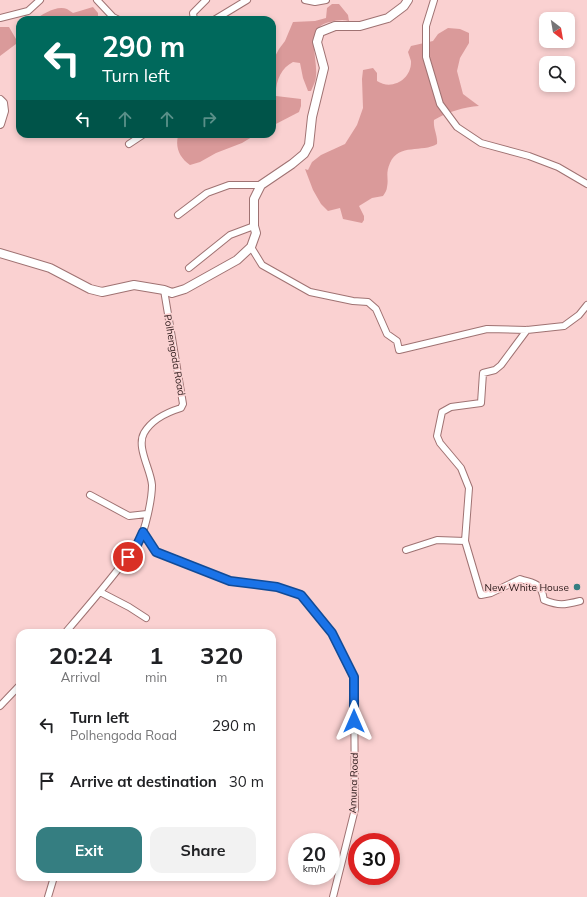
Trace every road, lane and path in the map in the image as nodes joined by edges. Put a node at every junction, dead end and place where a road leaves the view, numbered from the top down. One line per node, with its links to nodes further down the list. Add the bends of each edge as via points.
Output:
1 (40, 0): 12 (street, via 28,11)
2 (97, 0): 9 (street)
3 (206, 0): 10 (street, via 193,13)
4 (247, 0): 11 (street)
5 (304, 0): 6 (street)
6 (326, 0)
7 (408, 0): 18 (street, via 388,18 360,26 335,26 320,32 317,42 324,68 312,117 309,145 304,154)
8 (434, 0): 17 (street, via 426,26 426,57 440,104 457,126 480,143 551,164)
9 (112, 16)
10 (193, 16)
11 (221, 16)
12 (0, 18)
13 (0, 100): 14 (street, via 4,111)
14 (0, 124)
15 (138, 138): 16 (street)
16 (129, 144)
17 (587, 184)
18 (261, 185): 19 (street, via 229,185 207,193); 20 (street, via 254,199)
19 (178, 215)
20 (254, 226): 21 (street, via 256,233); 23 (street, via 230,235)
21 (251, 247): 24 (street, via 237,260 185,289 172,293); 26 (street, via 262,265 310,292 368,302 376,309 387,334 397,341 399,350 486,329)
22 (0, 253): 24 (street, via 50,268 90,290 102,292 134,285)
23 (189, 268)
24 (164, 290): 28 (street, Polhengoda Road, via 183,404 181,408 166,413 155,421 144,432 141,441 152,485)
25 (587, 305): 26 (street, via 564,326)
26 (527, 330): 30 (street, via 501,365 495,370 483,373 482,403 451,407 442,412 438,436 440,443 461,468 469,488)
27 (90, 495): 28 (street, via 129,516)
28 (148, 514): 29 (street, Polhengoda Road)
29 (143, 532): 32 (street, Polhengoda Road, via 137,545); 40 (street, Amuna Road, via 156,552 230,581 277,587 301,595 332,633 354,677 355,801)
30 (465, 541): 31 (street, via 437,540); 33 (street, via 481,595 520,579 539,586 544,600 553,604)
31 (406, 550)
32 (100, 592): 34 (street); 35 (street, Polhengoda Road)
33 (580, 601)
34 (146, 618)
35 (68, 629)
36 (16, 689): 37 (street)
37 (0, 706)
38 (53, 881): 39 (street)
39 (48, 897)
40 (333, 897)

